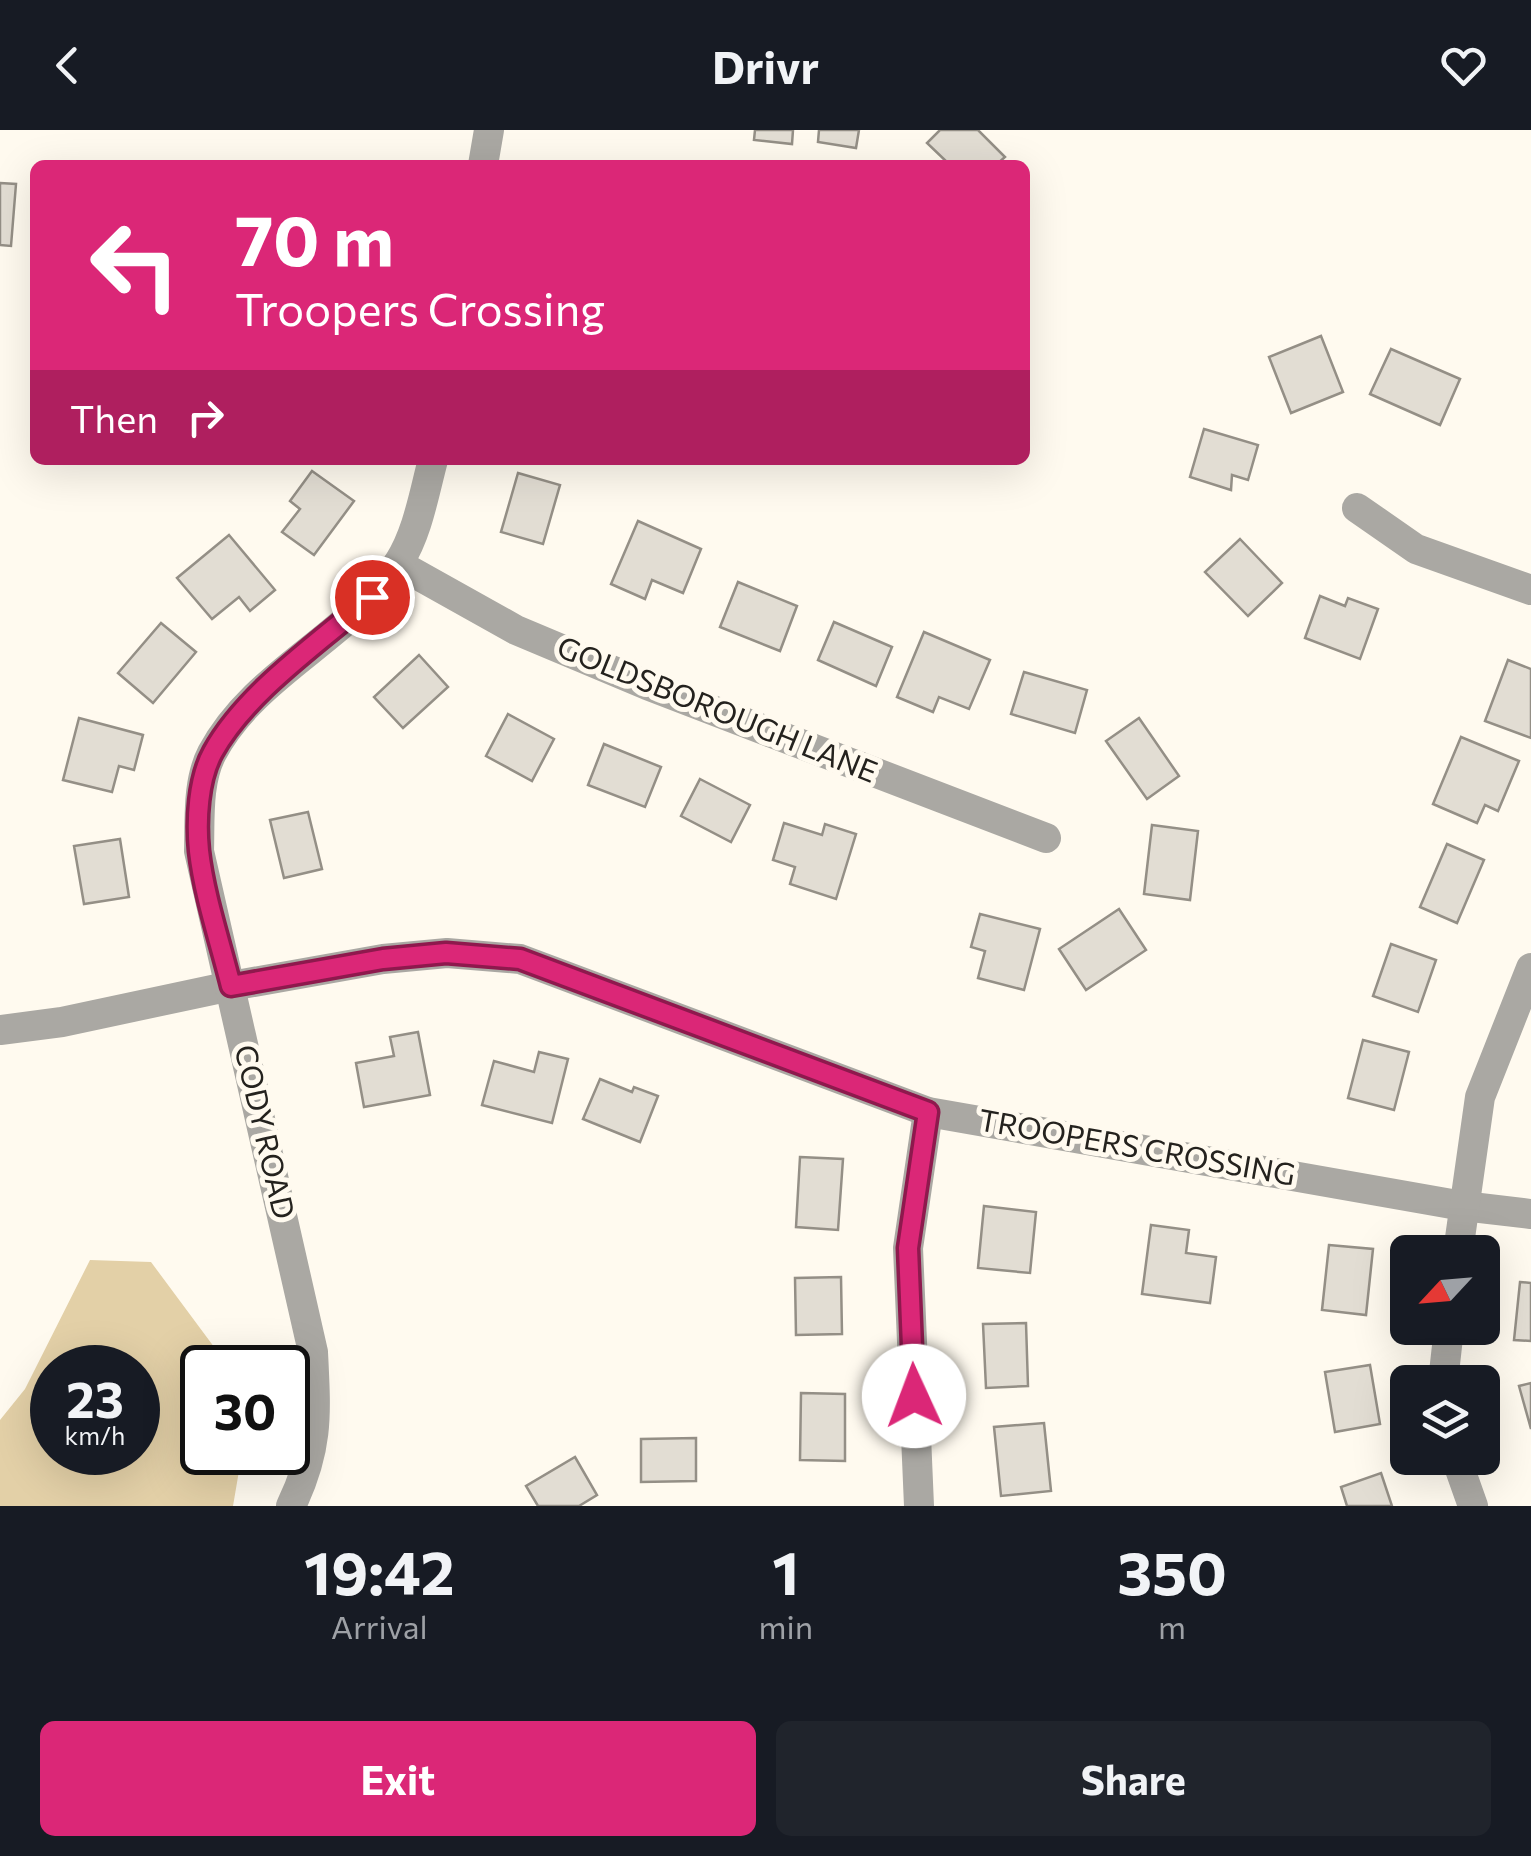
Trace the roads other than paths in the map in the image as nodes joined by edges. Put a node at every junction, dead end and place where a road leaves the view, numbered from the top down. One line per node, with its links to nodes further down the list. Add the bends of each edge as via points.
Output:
1 (489, 130): 2 (street)
2 (484, 160)
3 (432, 465): 5 (street, CODY ROAD)
4 (1357, 508): 6 (street, via 1416,549)
5 (398, 564): 7 (street, GOLDSBOROUGH LANE, via 516,630 646,685); 9 (street, CODY ROAD, via 372,597 262,691 211,754 200,796 199,851)
6 (1531, 590)
7 (1046, 838)
8 (1531, 968): 12 (street, via 1480,1097)
9 (231, 986): 10 (street); 11 (street, TROOPERS CROSSING, via 446,953 520,959); 16 (street, CODY ROAD, via 313,1352 317,1428)
10 (0, 1030)
11 (928, 1112): 12 (street, TROOPERS CROSSING); 17 (street, via 908,1248)
12 (1462, 1206): 13 (street, TROOPERS CROSSING); 14 (street)
13 (1531, 1214)
14 (1459, 1235)
15 (1462, 1475): 18 (street)
16 (290, 1506)
17 (919, 1506)
18 (1473, 1506)

